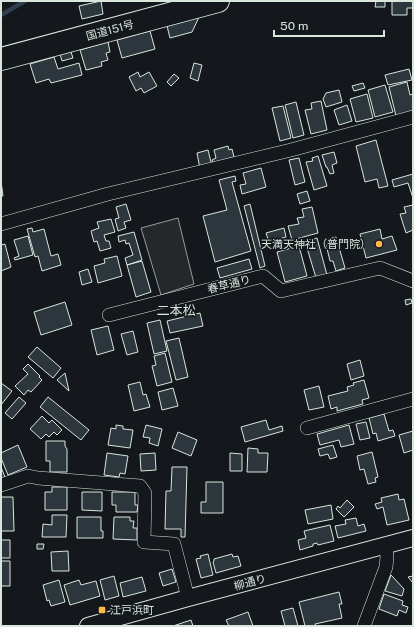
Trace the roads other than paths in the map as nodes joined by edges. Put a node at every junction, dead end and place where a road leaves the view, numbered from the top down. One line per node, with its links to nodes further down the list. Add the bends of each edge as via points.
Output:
1 (218, 1): 2 (highway, 国道151号)
2 (1, 59)
3 (413, 117): 4 (street, via 291,150 108,194)
4 (1, 224)
5 (413, 281): 6 (street, 春草通り, via 380,268 281,291 263,276)
6 (109, 315)
7 (413, 399): 8 (street)
8 (307, 428)
9 (1, 485): 12 (street, via 28,476 140,486 145,493 144,542 174,544)
10 (413, 538): 11 (street, 柳通り)
11 (386, 546): 12 (street, 柳通り); 14 (street, via 386,566)
12 (188, 598): 13 (street, 柳通り)
13 (88, 626)
14 (364, 626)

